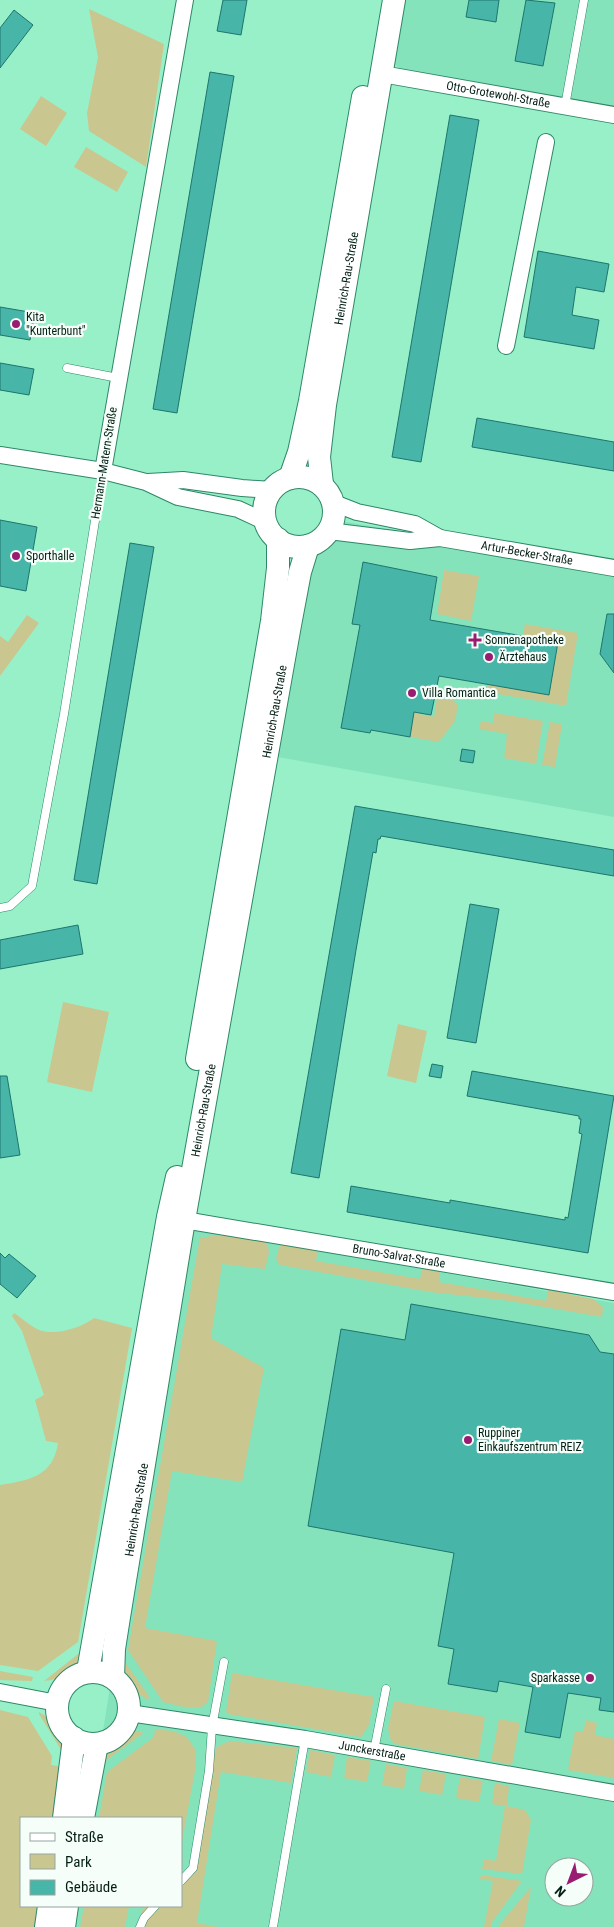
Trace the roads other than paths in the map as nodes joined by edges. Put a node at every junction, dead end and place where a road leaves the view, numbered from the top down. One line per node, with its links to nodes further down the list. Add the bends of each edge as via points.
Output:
1 (380, 0): 5 (main road, Heinrich-Rau-Straße)
2 (394, 0): 5 (main road, Heinrich-Rau-Straße)
3 (584, 0): 6 (lane)
4 (179, 2): 11 (street, Hermann-Matern-Straße)
5 (375, 73): 6 (street, Otto-Grotewohl-Straße); 15 (main road, Heinrich-Rau-Straße, via 357,128 299,452); 16 (main road, Heinrich-Rau-Straße, via 325,404 319,457)
6 (565, 106): 7 (street, Otto-Grotewohl-Straße)
7 (614, 115)
8 (546, 142): 9 (street)
9 (506, 346)
10 (67, 368): 11 (lane)
11 (118, 378): 13 (street, Hermann-Matern-Straße)
12 (0, 455): 13 (street)
13 (102, 471): 14 (street); 23 (lane, Hermann-Matern-Straße, via 64,714 32,886 10,906)
14 (146, 482): 15 (street, via 183,480 242,488); 18 (street, via 178,497 238,510)
15 (281, 484): 16 (main road, via 301,476); 18 (main road, via 266,500 264,511)
16 (322, 484): 17 (main road)
17 (334, 503): 19 (main road, via 335,513); 20 (street, Artur-Becker-Straße, via 357,512 414,524)
18 (272, 531): 21 (main road, via 287,544); 27 (main road, Heinrich-Rau-Straße, via 278,568 272,621 178,1174)
19 (329, 531): 20 (street, Artur-Becker-Straße, via 410,541); 21 (main road)
20 (440, 538): 22 (street, Artur-Becker-Straße)
21 (308, 546): 24 (main road, Heinrich-Rau-Straße, via 290,625)
22 (614, 568)
23 (0, 908)
24 (184, 1220): 25 (street, Bruno-Salvat-Straße); 28 (main road, Heinrich-Rau-Straße, via 118,1616)
25 (614, 1292)
26 (224, 1662): 33 (lane)
27 (88, 1671): 28 (main road); 31 (main road, via 69,1680)
28 (113, 1677): 32 (main road, via 126,1690)
29 (386, 1689): 37 (lane)
30 (0, 1692): 31 (street)
31 (57, 1704): 34 (main road, via 59,1720)
32 (130, 1714): 33 (street, Junckerstraße); 36 (main road, via 116,1736)
33 (212, 1727): 35 (street, Junckerstraße); 41 (lane, via 209,1771 193,1868)
34 (74, 1738): 36 (main road); 39 (main road)
35 (305, 1739): 37 (street, Junckerstraße); 48 (lane)
36 (97, 1744): 40 (main road)
37 (374, 1751): 38 (street, Junckerstraße)
38 (614, 1793)
39 (64, 1817)
40 (83, 1817)
41 (182, 1880)
42 (49, 1907): 45 (main road)
43 (67, 1907): 46 (main road)
44 (154, 1907): 47 (lane)
45 (46, 1927)
46 (64, 1927)
47 (140, 1927)
48 (273, 1927)

